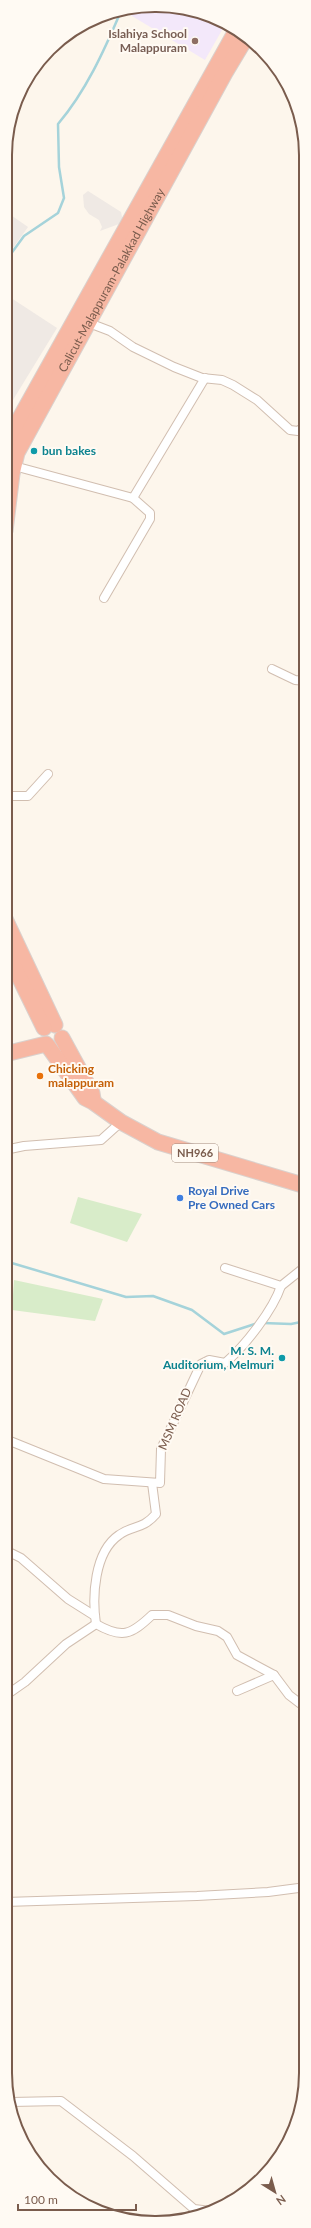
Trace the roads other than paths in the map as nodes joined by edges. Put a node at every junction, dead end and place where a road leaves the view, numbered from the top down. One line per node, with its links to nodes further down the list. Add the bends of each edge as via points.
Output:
1 (234, 35): 6 (highway, Calicut-Malappuram-Palakkad Highway)
2 (243, 42): 3 (highway, Calicut-Malappuram-Palakkad Highway)
3 (89, 323): 4 (street, via 110,331 133,347 174,367); 7 (highway, Calicut-Malappuram-Palakkad Highway, via 17,453)
4 (205, 378): 5 (street, via 222,380 257,400 290,430); 9 (street)
5 (299, 430)
6 (12, 436)
7 (14, 466): 8 (highway, Calicut-Malappuram-Palakkad Highway); 9 (street)
8 (12, 480)
9 (133, 498): 10 (street, via 146,508 150,513 150,519)
10 (104, 598)
11 (272, 670): 12 (street)
12 (299, 680)
13 (48, 774): 14 (street, via 28,796)
14 (12, 796)
15 (12, 938): 17 (highway)
16 (12, 962): 17 (highway)
17 (47, 1035): 18 (highway); 19 (highway, NH966, via 85,1098); 19 (highway, via 62,1030 62,1038 92,1092)
18 (12, 1052)
19 (93, 1102): 20 (highway, NH966)
20 (121, 1122): 21 (street, via 101,1140); 22 (highway, NH966, via 158,1142)
21 (12, 1149)
22 (299, 1184)
23 (225, 1268): 25 (street)
24 (299, 1272): 25 (street, MSM ROAD)
25 (281, 1286): 27 (street, MSM ROAD, via 276,1301 237,1353 226,1362 209,1360 201,1364 161,1449 160,1484)
26 (12, 1442): 27 (street, via 104,1479)
27 (152, 1483): 29 (street, via 156,1514 147,1524 119,1534 110,1544 101,1562 94,1607)
28 (12, 1554): 29 (street, via 21,1558)
29 (95, 1620): 30 (street, via 111,1633 124,1634 139,1627 152,1615 168,1615 218,1631 227,1638 237,1655); 31 (street)
30 (274, 1675): 32 (street); 33 (street)
31 (12, 1691)
32 (237, 1691)
33 (299, 1702)
34 (299, 1888): 35 (street, via 198,1896)
35 (12, 1902)
36 (15, 2102): 37 (street, via 62,2101)
37 (198, 2209)

